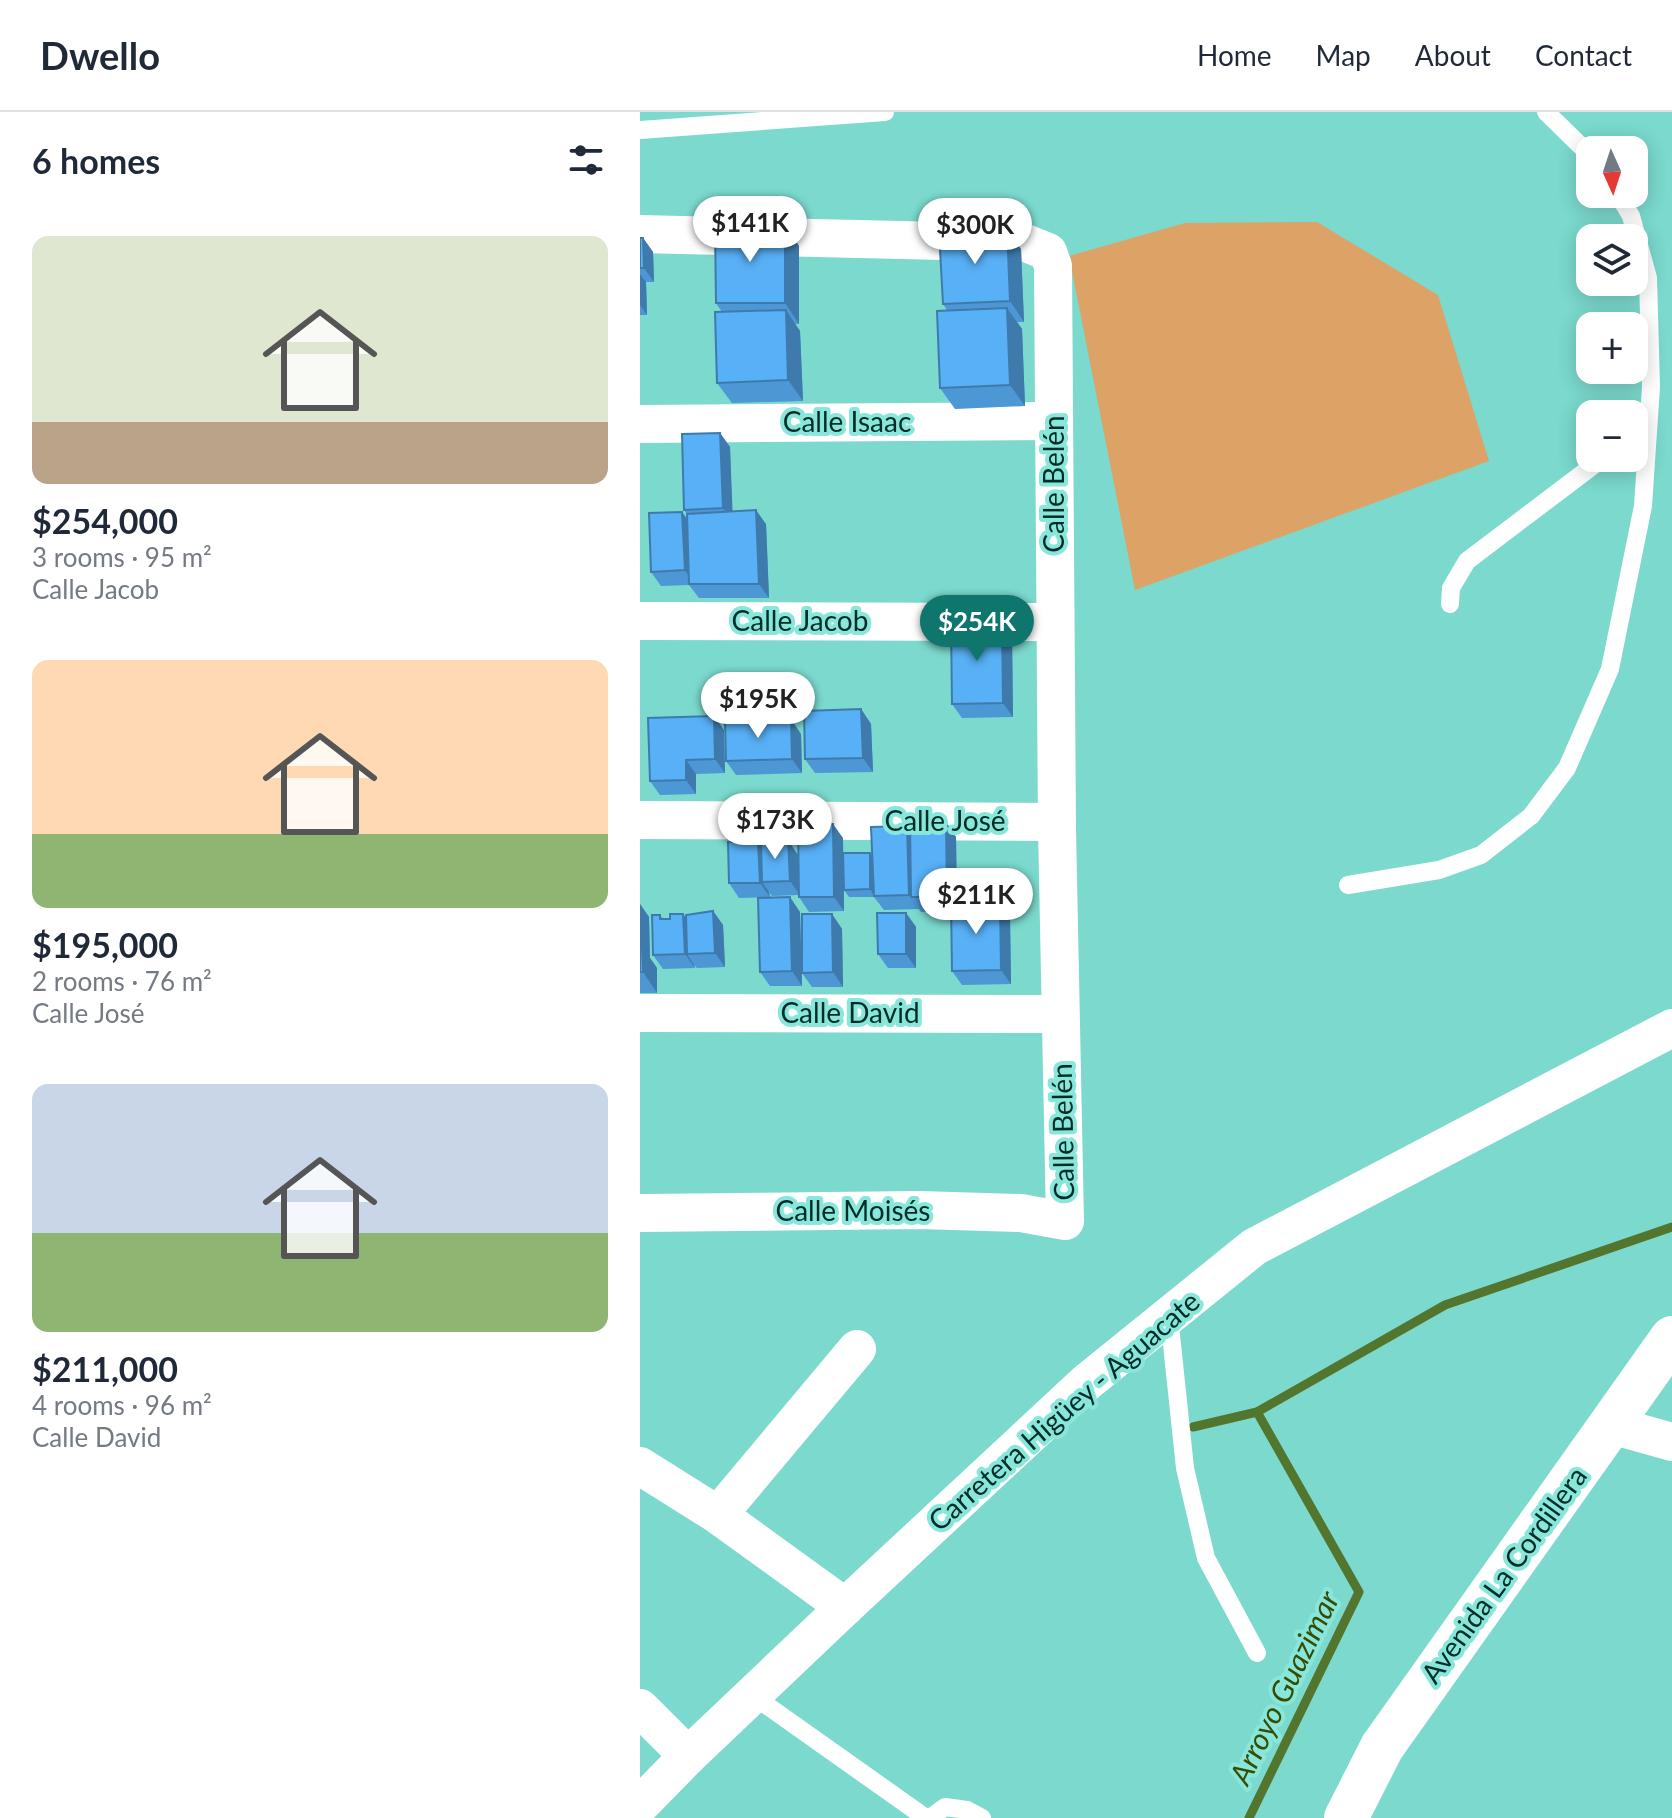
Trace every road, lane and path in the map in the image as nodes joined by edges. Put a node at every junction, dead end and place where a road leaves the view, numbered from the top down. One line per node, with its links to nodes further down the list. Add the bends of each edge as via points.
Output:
1 (885, 112): 3 (lane)
2 (1546, 112): 4 (lane)
3 (640, 130)
4 (1576, 141)
5 (1626, 208): 7 (lane, via 1648,278)
6 (640, 234): 8 (street, Calle Belén, via 1026,243 1048,252 1053,266)
7 (1648, 400)
8 (1054, 421): 9 (street, Calle Isaac); 14 (street, Calle Belén)
9 (640, 424)
10 (1585, 472): 12 (lane, via 1467,561 1451,588)
11 (1642, 472): 17 (lane, via 1643,506 1610,669 1567,768 1531,816 1481,855 1439,870)
12 (1450, 604)
13 (640, 621): 14 (street, Calle Jacob)
14 (1055, 622): 16 (street, Calle Belén)
15 (640, 820): 16 (street, Calle José)
16 (1057, 822): 19 (street, Calle Belén)
17 (1348, 885)
18 (640, 1013): 19 (street, Calle David)
19 (1060, 1014): 22 (street, Calle Belén)
20 (1672, 1028): 23 (street, Carretera Higüey - Aguacate, via 1254,1247)
21 (640, 1213): 22 (street, Calle Moisés, via 919,1210 1021,1213)
22 (1065, 1221)
23 (1169, 1316): 30 (street, Carretera Higüey - Aguacate, via 1087,1382); 31 (lane, via 1185,1468 1206,1558)
24 (1670, 1343): 26 (main road, Avenida La Cordillera)
25 (857, 1349): 29 (street)
26 (1611, 1425): 27 (street); 38 (main road, Avenida La Cordillera, via 1382,1747)
27 (1672, 1442)
28 (640, 1466): 29 (street)
29 (718, 1515): 30 (street)
30 (845, 1607): 32 (street, Carretera Higüey - Aguacate)
31 (1257, 1653)
32 (752, 1695): 34 (street, Carretera Higüey - Aguacate); 36 (lane)
33 (640, 1708): 34 (street)
34 (688, 1756): 35 (street, Carretera Higüey - Aguacate)
35 (640, 1805)
36 (928, 1818): 37 (lane, via 945,1807)
37 (982, 1818)
38 (1346, 1818)

